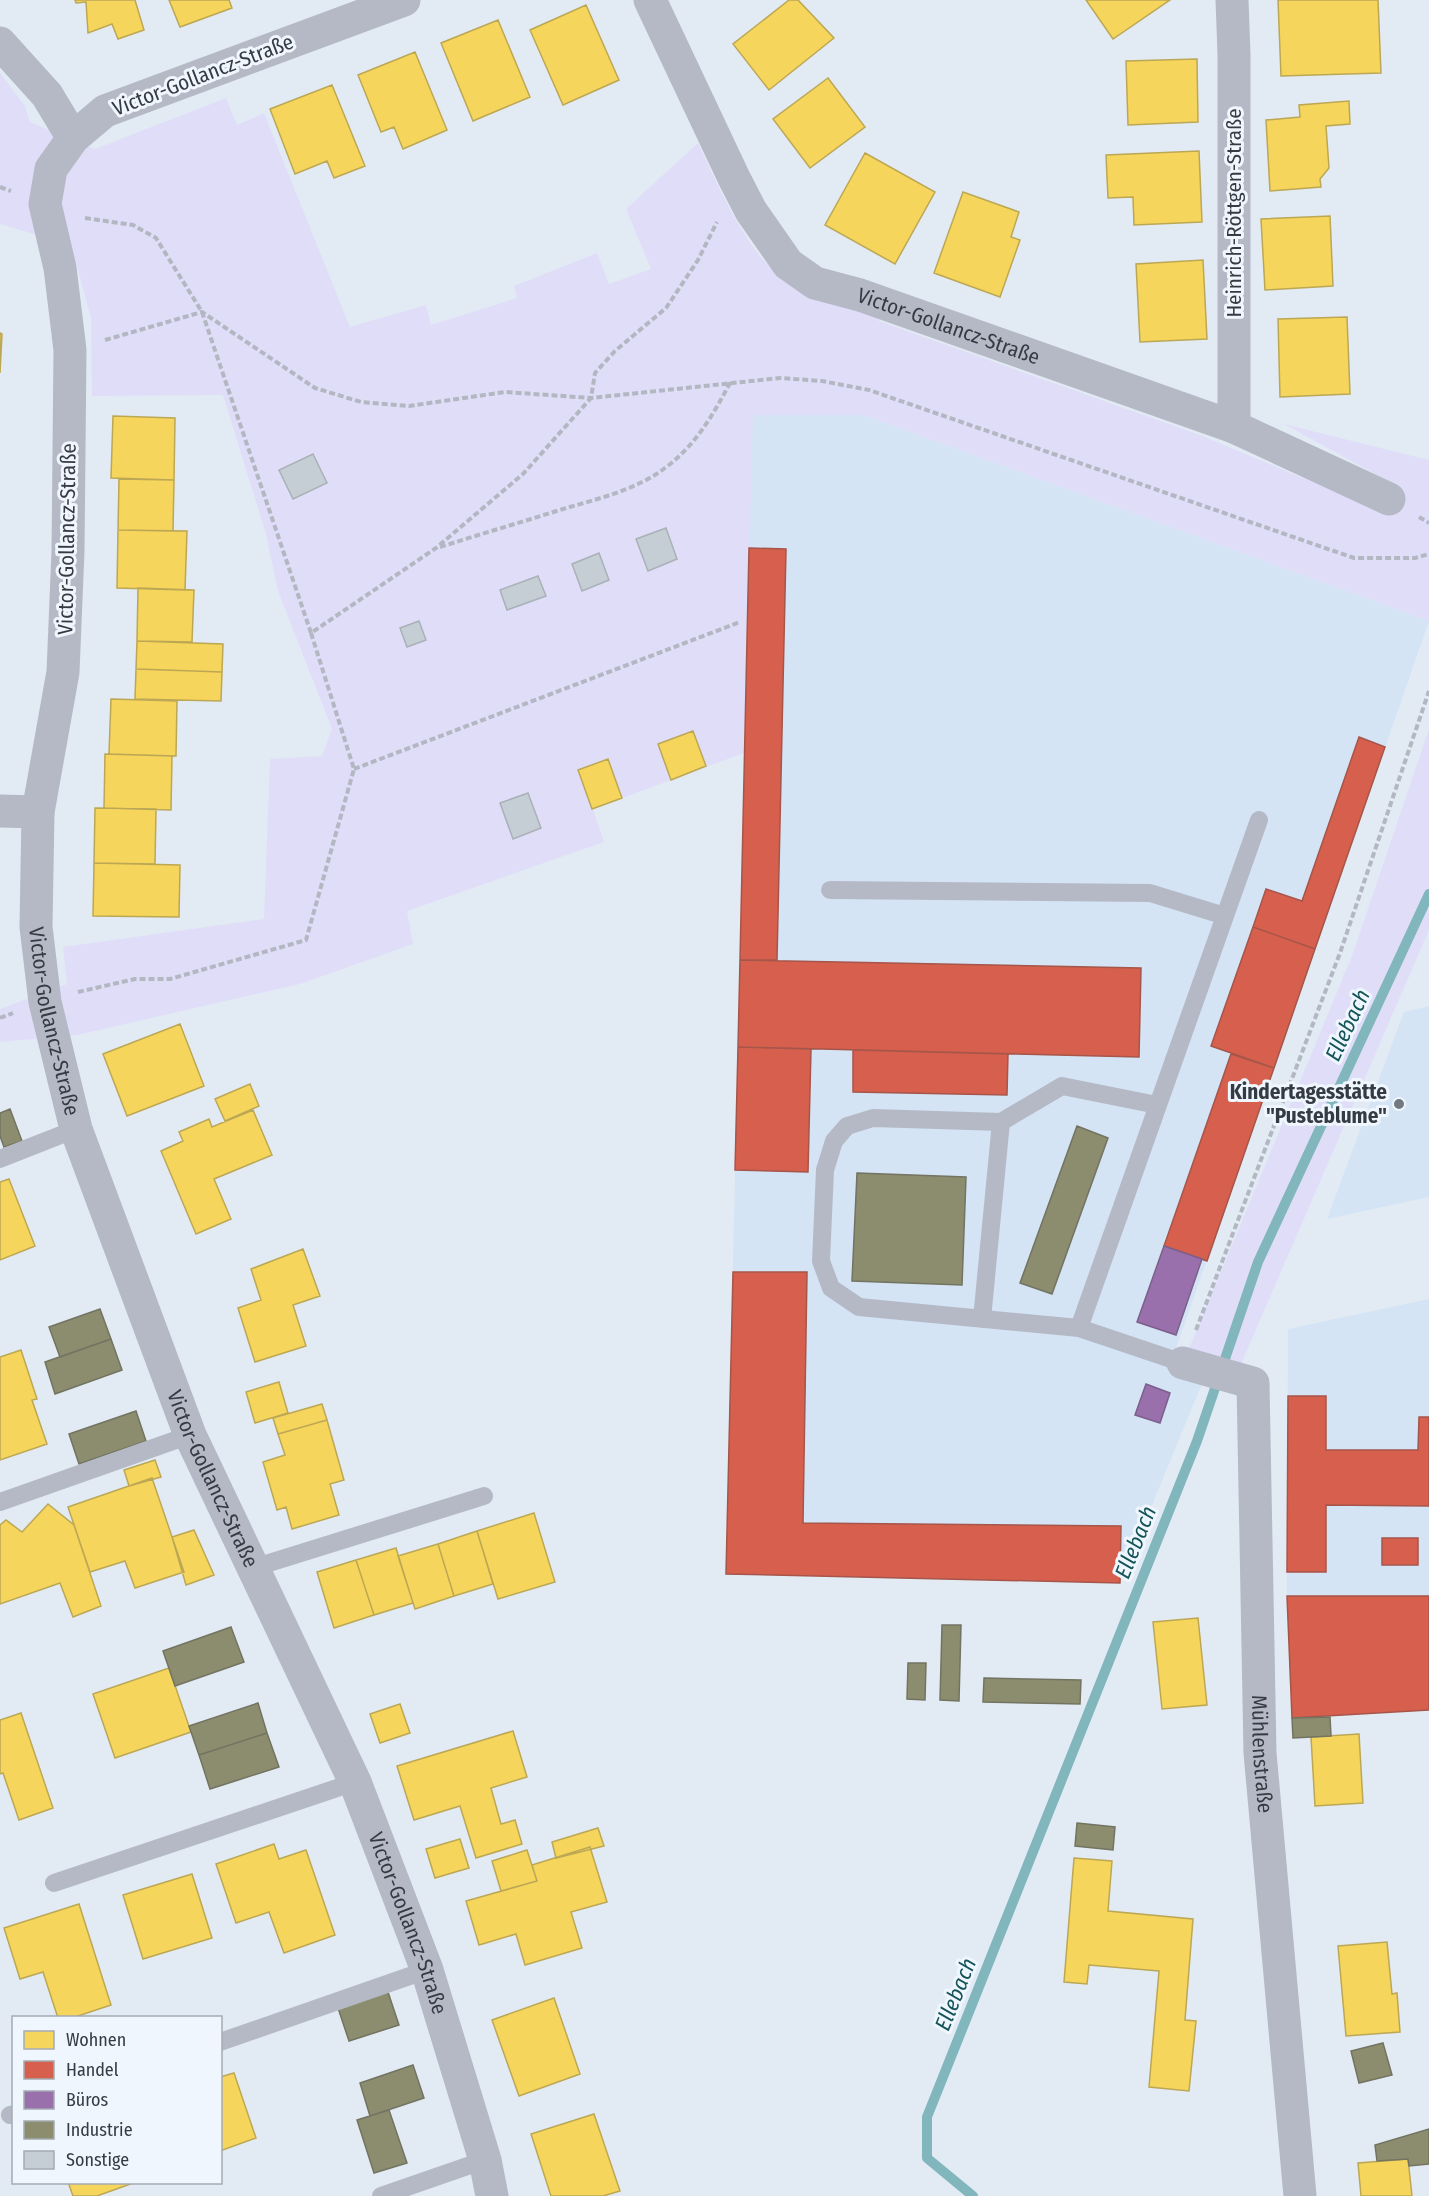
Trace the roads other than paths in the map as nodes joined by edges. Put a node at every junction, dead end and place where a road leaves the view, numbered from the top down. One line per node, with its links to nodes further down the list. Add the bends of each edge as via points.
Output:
1 (404, 0): 5 (street, Victor-Gollancz-Straße, via 105,111)
2 (650, 0): 6 (street, Victor-Gollancz-Straße, via 734,178 788,264 815,283 861,295)
3 (1232, 0): 6 (street, Heinrich-Röttgen-Straße)
4 (0, 43): 5 (street, via 47,95)
5 (73, 138): 9 (street, Victor-Gollancz-Straße, via 51,169 45,204 60,268 70,350 68,551 63,672)
6 (1234, 427): 7 (street, Victor-Gollancz-Straße)
7 (1389, 499)
8 (0, 811): 9 (street)
9 (38, 812): 15 (street, Victor-Gollancz-Straße, via 36,927 45,1002)
10 (1259, 820): 12 (lane)
11 (830, 890): 12 (lane, via 1150,893)
12 (1225, 916): 13 (lane)
13 (1157, 1105): 14 (lane, via 1062,1086); 18 (lane)
14 (1000, 1122): 17 (lane); 17 (lane, via 873,1118 847,1126 834,1141 825,1170 821,1260 831,1288 859,1307)
15 (76, 1129): 16 (lane); 20 (street, Victor-Gollancz-Straße)
16 (0, 1159)
17 (982, 1319): 18 (lane)
18 (1078, 1328): 19 (lane)
19 (1192, 1366): 31 (street, Mühlenstraße, via 1253,1383 1260,1753)
20 (190, 1436): 22 (lane); 23 (street, Victor-Gollancz-Straße)
21 (484, 1496): 23 (lane)
22 (0, 1502)
23 (253, 1568): 24 (street, Victor-Gollancz-Straße)
24 (355, 1782): 25 (lane); 26 (street, Victor-Gollancz-Straße)
25 (54, 1883)
26 (427, 1970): 27 (lane); 28 (street, Victor-Gollancz-Straße)
27 (222, 2041)
28 (484, 2160): 29 (lane); 30 (street, Victor-Gollancz-Straße)
29 (381, 2196)
30 (492, 2196)
31 (1300, 2196)

